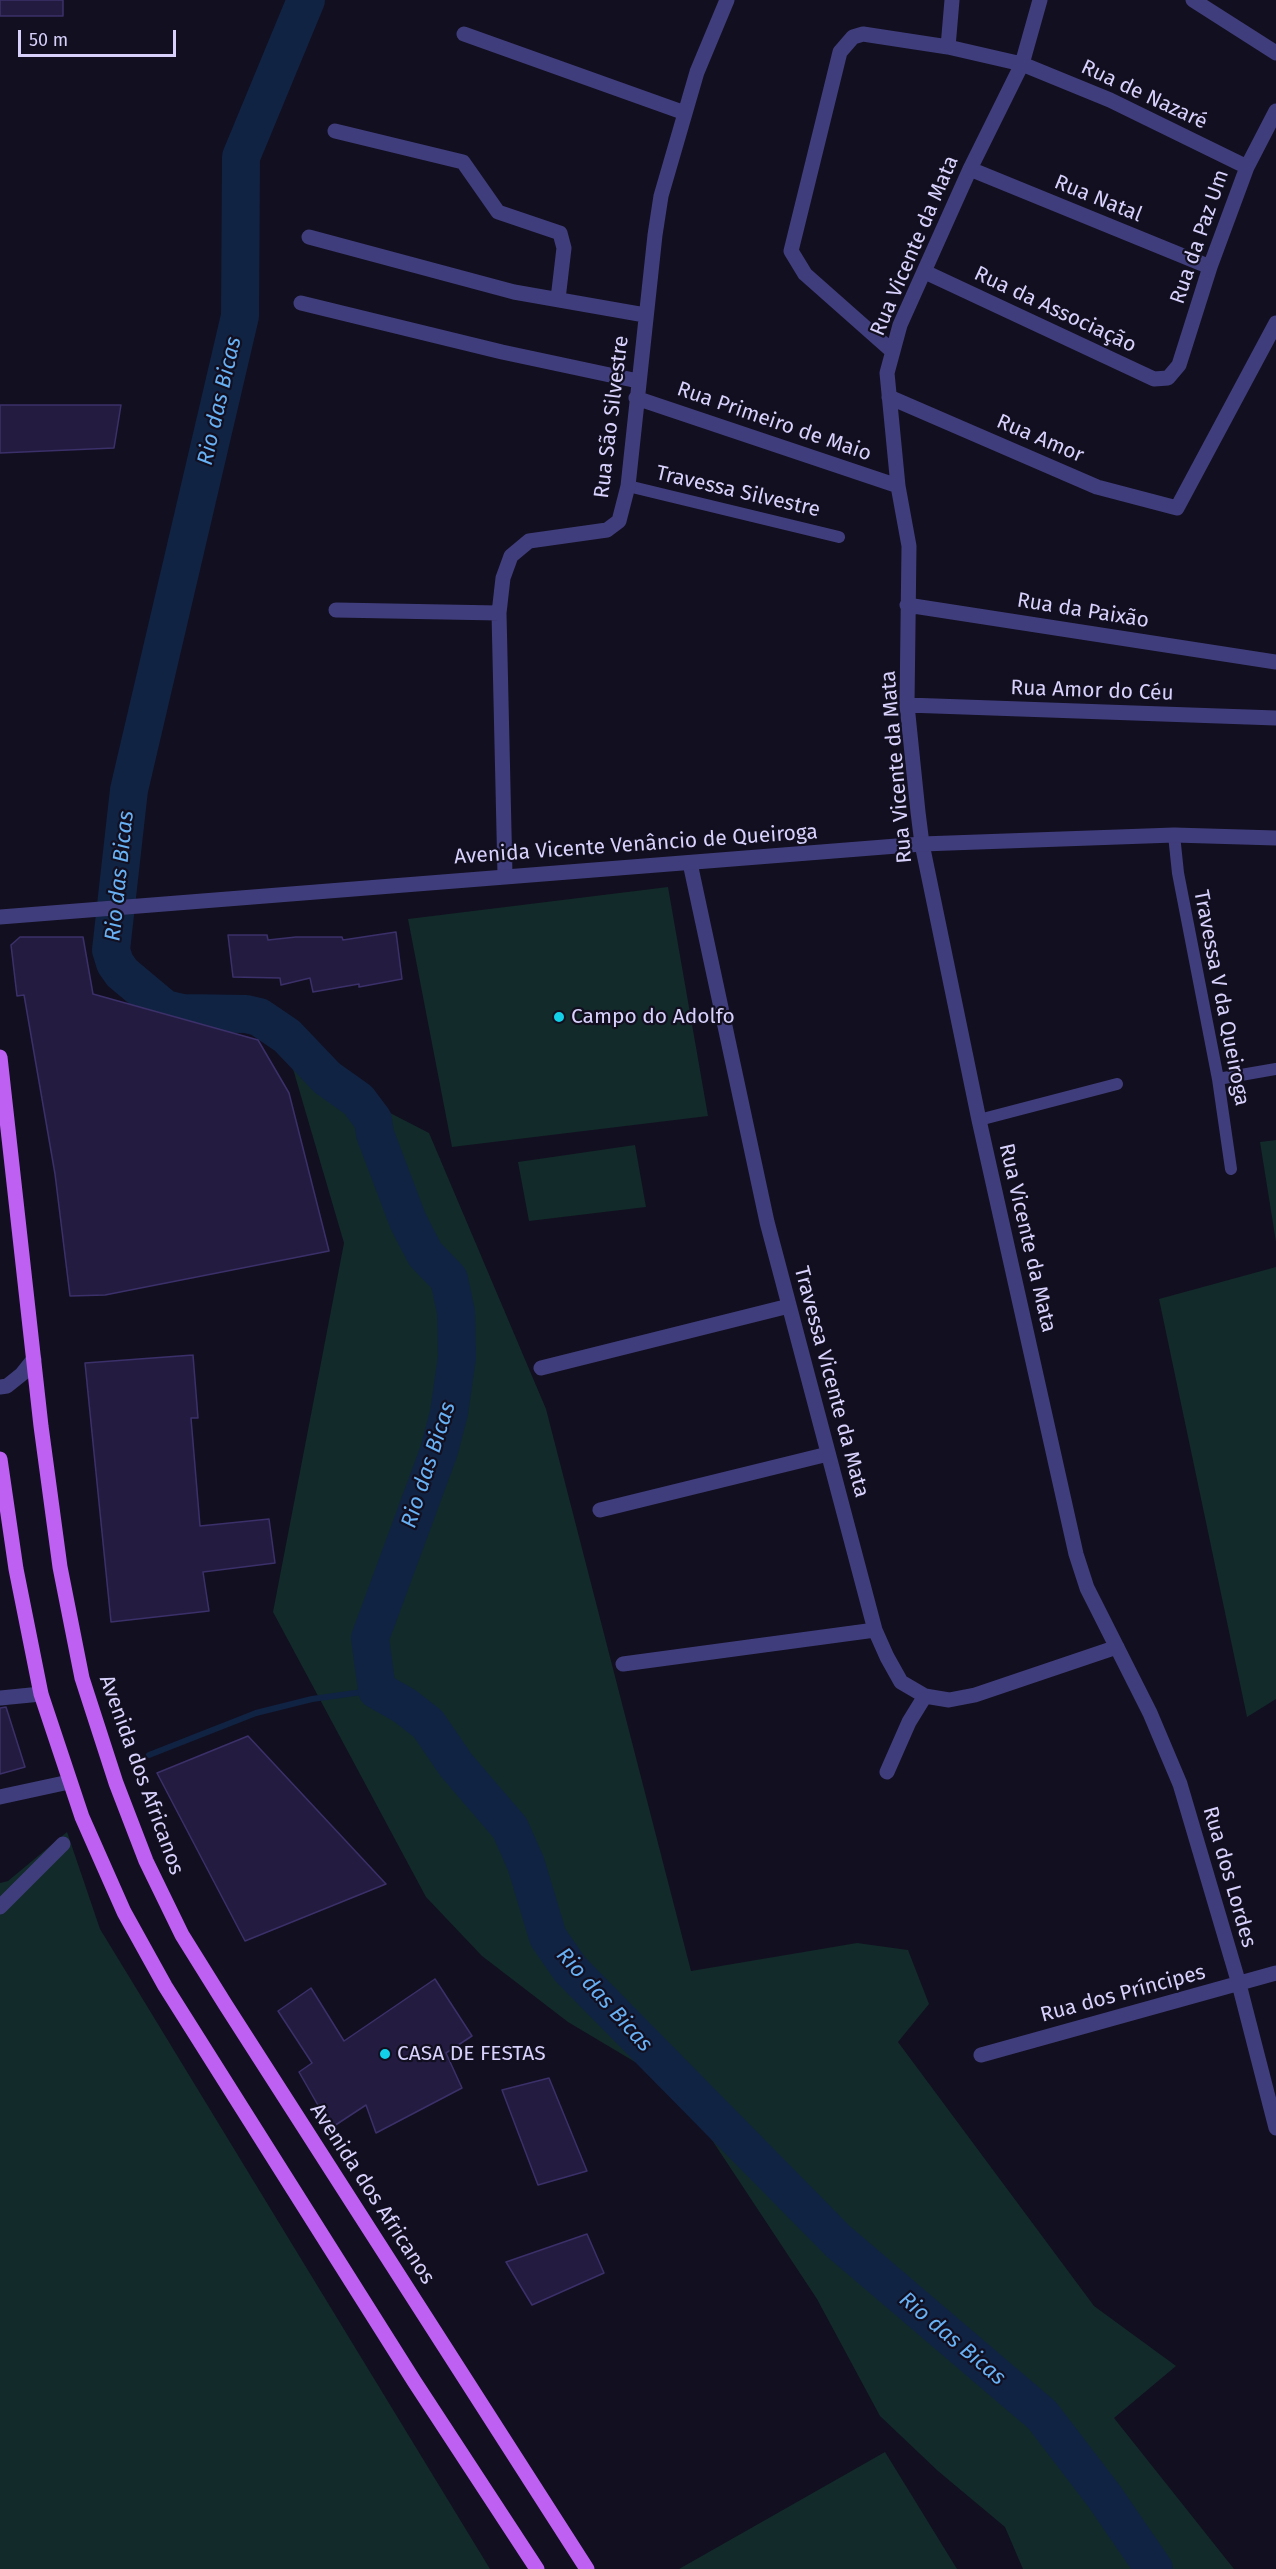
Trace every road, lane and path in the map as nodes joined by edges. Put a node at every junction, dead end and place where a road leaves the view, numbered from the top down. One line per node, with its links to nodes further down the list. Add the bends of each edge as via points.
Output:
1 (727, 0): 10 (street, Rua São Silvestre, via 697,72)
2 (952, 0): 6 (street)
3 (1040, 0): 8 (street, Rua Vicente da Mata)
4 (1193, 0): 7 (street)
5 (464, 34): 10 (street)
6 (948, 47): 8 (street, Rua de Nazaré); 21 (street, Rua de Nazaré, via 863,34 846,45 837,63 791,244 794,260 805,274)
7 (1276, 53)
8 (1022, 64): 12 (street, Rua de Nazaré, via 1110,100); 13 (street, Rua Vicente da Mata)
9 (1276, 111): 12 (street, Rua da Paz Um)
10 (685, 113): 19 (street, Rua São Silvestre, via 662,196)
11 (335, 131): 17 (street, via 463,162 498,212 560,233 564,248)
12 (1247, 166): 15 (street, Rua da Paz Um)
13 (970, 169): 15 (street, Rua Natal); 16 (street, Rua Vicente da Mata)
14 (309, 237): 17 (street, via 514,292)
15 (1210, 267): 22 (street, Rua da Paz Um, via 1179,365)
16 (925, 272): 21 (street, Rua Vicente da Mata); 22 (street, Rua da Associação, via 1154,380)
17 (558, 299): 19 (street)
18 (301, 303): 23 (street)
19 (645, 315): 23 (street, Rua São Silvestre)
20 (1276, 323): 24 (street, Rua Amor, via 1177,508 1097,487)
21 (892, 351): 24 (street, Rua Vicente da Mata, via 887,373)
22 (1168, 378)
23 (638, 381): 25 (street, Rua São Silvestre)
24 (889, 397): 27 (street, Rua Vicente da Mata)
25 (636, 398): 26 (street, Rua São Silvestre); 27 (street, Rua Primeiro de Maio)
26 (628, 486): 28 (lane, Travessa Silvestre); 31 (street, Rua São Silvestre, via 614,527 539,539 519,548 503,578)
27 (898, 486): 29 (street, Rua Vicente da Mata, via 909,546)
28 (838, 537)
29 (907, 605): 32 (street, Rua da Paixão); 33 (street, Rua Vicente da Mata)
30 (336, 610): 31 (street)
31 (499, 613): 39 (street, Rua São Silvestre)
32 (1276, 662)
33 (908, 705): 34 (street, Rua Amor do Céu); 37 (street, Rua Vicente da Mata)
34 (1276, 718)
35 (1174, 835): 36 (street, Avenida Vicente Venâncio de Queiroga); 37 (street, Avenida Vicente Venâncio de Queiroga); 43 (lane, Travessa V da Queiroga)
36 (1276, 838)
37 (922, 844): 38 (street, Avenida Vicente Venâncio de Queiroga); 45 (street, Rua Vicente da Mata)
38 (690, 863): 39 (street, Avenida Vicente Venâncio de Queiroga); 47 (street, Travessa Vicente da Mata, via 767,1222)
39 (505, 875): 40 (street, Avenida Vicente Venâncio de Queiroga)
40 (0, 917)
41 (0, 1058): 48 (main road, Avenida dos Africanos)
42 (1276, 1069): 43 (lane)
43 (1218, 1079): 46 (lane, Travessa V da Queiroga)
44 (1117, 1084): 45 (lane)
45 (979, 1120): 55 (street, Rua Vicente da Mata, via 1077,1554 1087,1588)
46 (1231, 1169)
47 (789, 1306): 49 (street); 51 (street, Travessa Vicente da Mata)
48 (34, 1359): 50 (street, via 22,1374); 70 (main road, Avenida dos Africanos, via 60,1567 82,1678 146,1861 182,1935)
49 (541, 1368)
50 (0, 1387)
51 (828, 1454): 53 (street); 54 (street, Travessa Vicente da Mata)
52 (0, 1459): 57 (main road, via 16,1569)
53 (600, 1510)
54 (875, 1630): 56 (street); 58 (street, Travessa Vicente da Mata, via 901,1682)
55 (1117, 1647): 58 (street, Travessa Vicente da Mata, via 975,1695 949,1700); 66 (street, Rua dos Lordes, via 1180,1784)
56 (623, 1664)
57 (41, 1694): 59 (street); 61 (main road)
58 (925, 1696): 60 (street)
59 (0, 1698)
60 (887, 1772)
61 (69, 1782): 62 (street); 69 (main road, via 124,1912 165,1986)
62 (0, 1797)
63 (63, 1844): 64 (street)
64 (0, 1907)
65 (1276, 1973): 66 (street, Rua dos Príncipes)
66 (1239, 1984): 67 (street, Rua dos Príncipes); 68 (street, Rua dos Lordes)
67 (981, 2055)
68 (1276, 2128)
69 (537, 2569)
70 (587, 2569)

